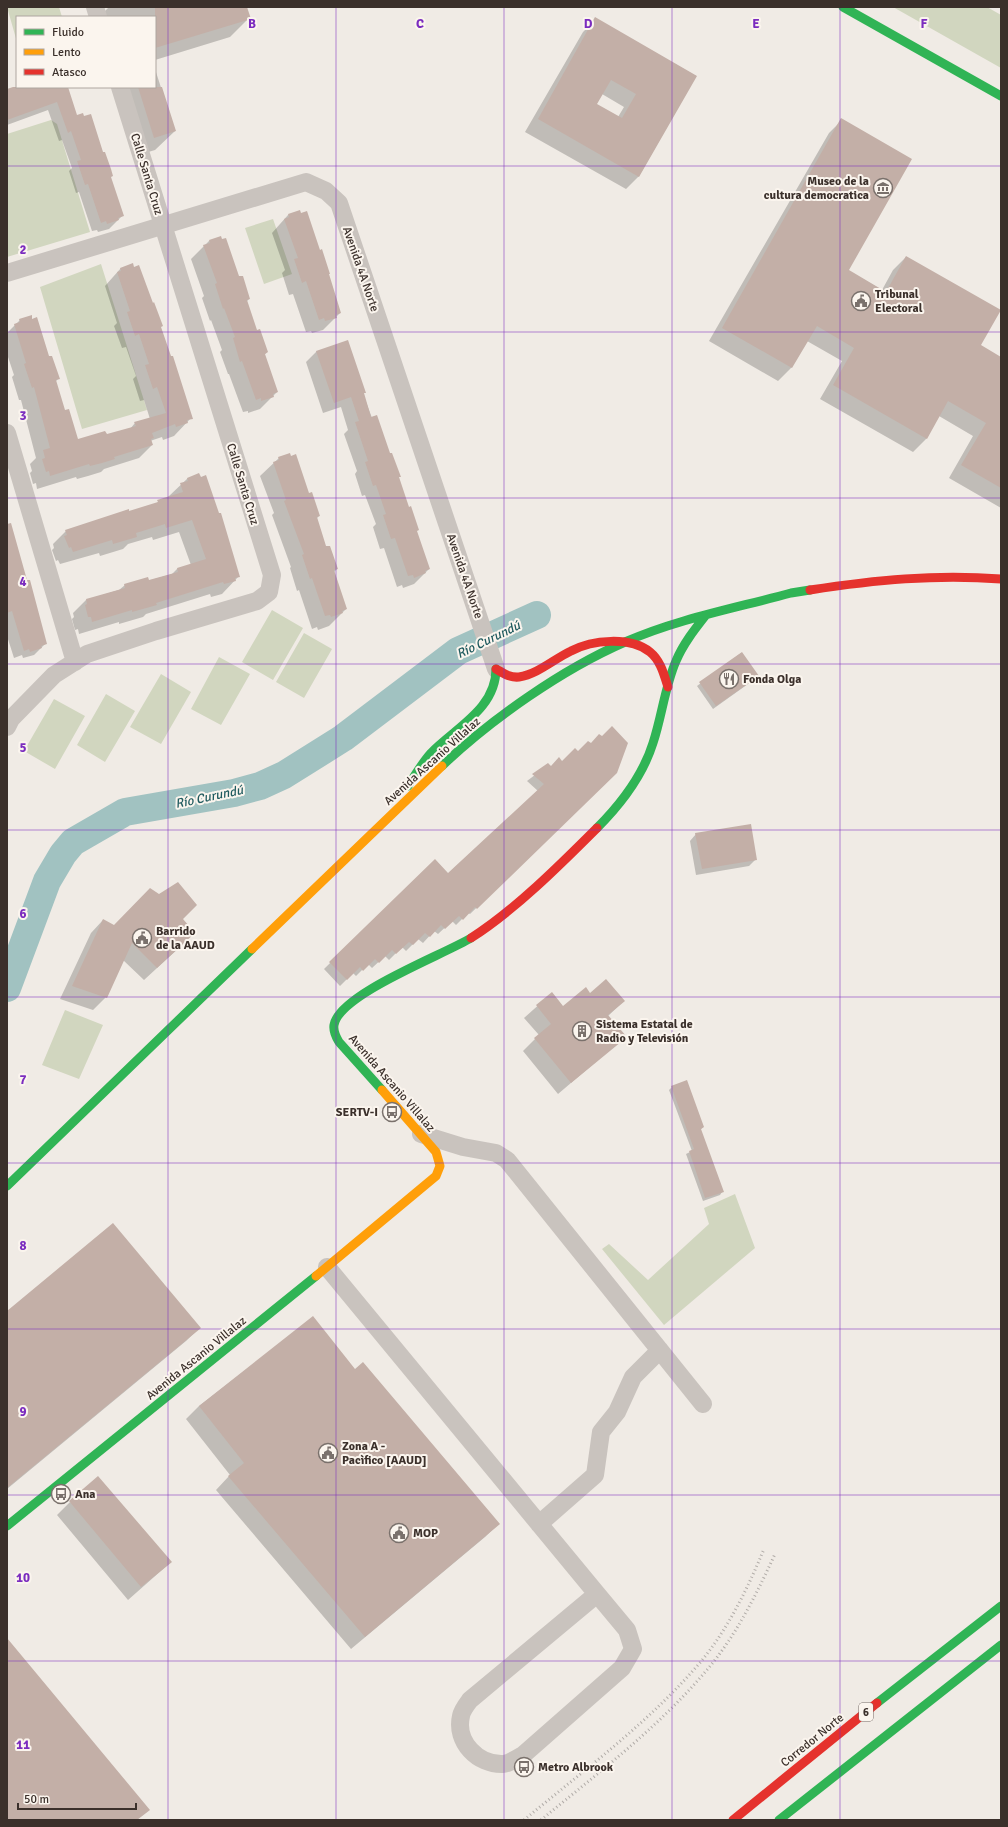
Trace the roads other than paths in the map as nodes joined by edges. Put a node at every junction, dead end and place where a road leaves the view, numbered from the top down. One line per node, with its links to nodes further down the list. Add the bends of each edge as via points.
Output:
1 (843, 7): 3 (main road)
2 (120, 88): 4 (street, Calle Santa Cruz)
3 (1001, 96)
4 (163, 225): 5 (street, Avenida 4A Norte); 10 (street, Calle Santa Cruz, via 272,575 269,592 257,602 149,633 87,654); 11 (street, Avenida 4A Norte, via 306,182 326,191 339,203)
5 (7, 273)
6 (7, 433): 10 (street)
7 (1001, 579): 8 (main road, Avenida Ascanio Villalaz, via 962,576 877,580 791,592)
8 (706, 615): 9 (main road, Avenida Ascanio Villalaz); 12 (main road, Avenida Ascanio Villalaz, via 676,661)
9 (625, 642): 11 (main road, via 586,645 522,676 509,676); 12 (main road, via 637,644 652,652 661,665); 14 (main road, Avenida Ascanio Villalaz, via 564,674 489,725)
10 (76, 662): 13 (street, Calle Santa Cruz, via 54,675 11,719)
11 (495, 665): 14 (main road, via 496,683 490,697 425,760)
12 (668, 687): 15 (main road, Avenida Ascanio Villalaz, via 653,744 643,766 625,797 603,822 488,927 461,944 370,989 338,1015 334,1030 339,1042)
13 (7, 727)
14 (394, 812): 16 (main road, Avenida Ascanio Villalaz)
15 (421, 1134): 17 (main road, Avenida Ascanio Villalaz, via 436,1152 440,1166 436,1176); 18 (street, via 463,1147 496,1153 507,1160)
16 (7, 1186)
17 (327, 1267): 20 (street); 21 (main road, Avenida Ascanio Villalaz)
18 (660, 1350): 19 (street); 20 (street, via 633,1378 617,1412 601,1432 595,1475)
19 (703, 1404)
20 (539, 1524): 22 (street)
21 (7, 1526)
22 (597, 1594): 22 (street, via 470,1700 461,1715 460,1733 469,1751 488,1763 505,1765 523,1755 622,1668 633,1650 626,1630)
23 (1001, 1606): 25 (main road, Corredor Norte / 6)
24 (1001, 1645): 26 (main road)
25 (733, 1820)
26 (780, 1820)

